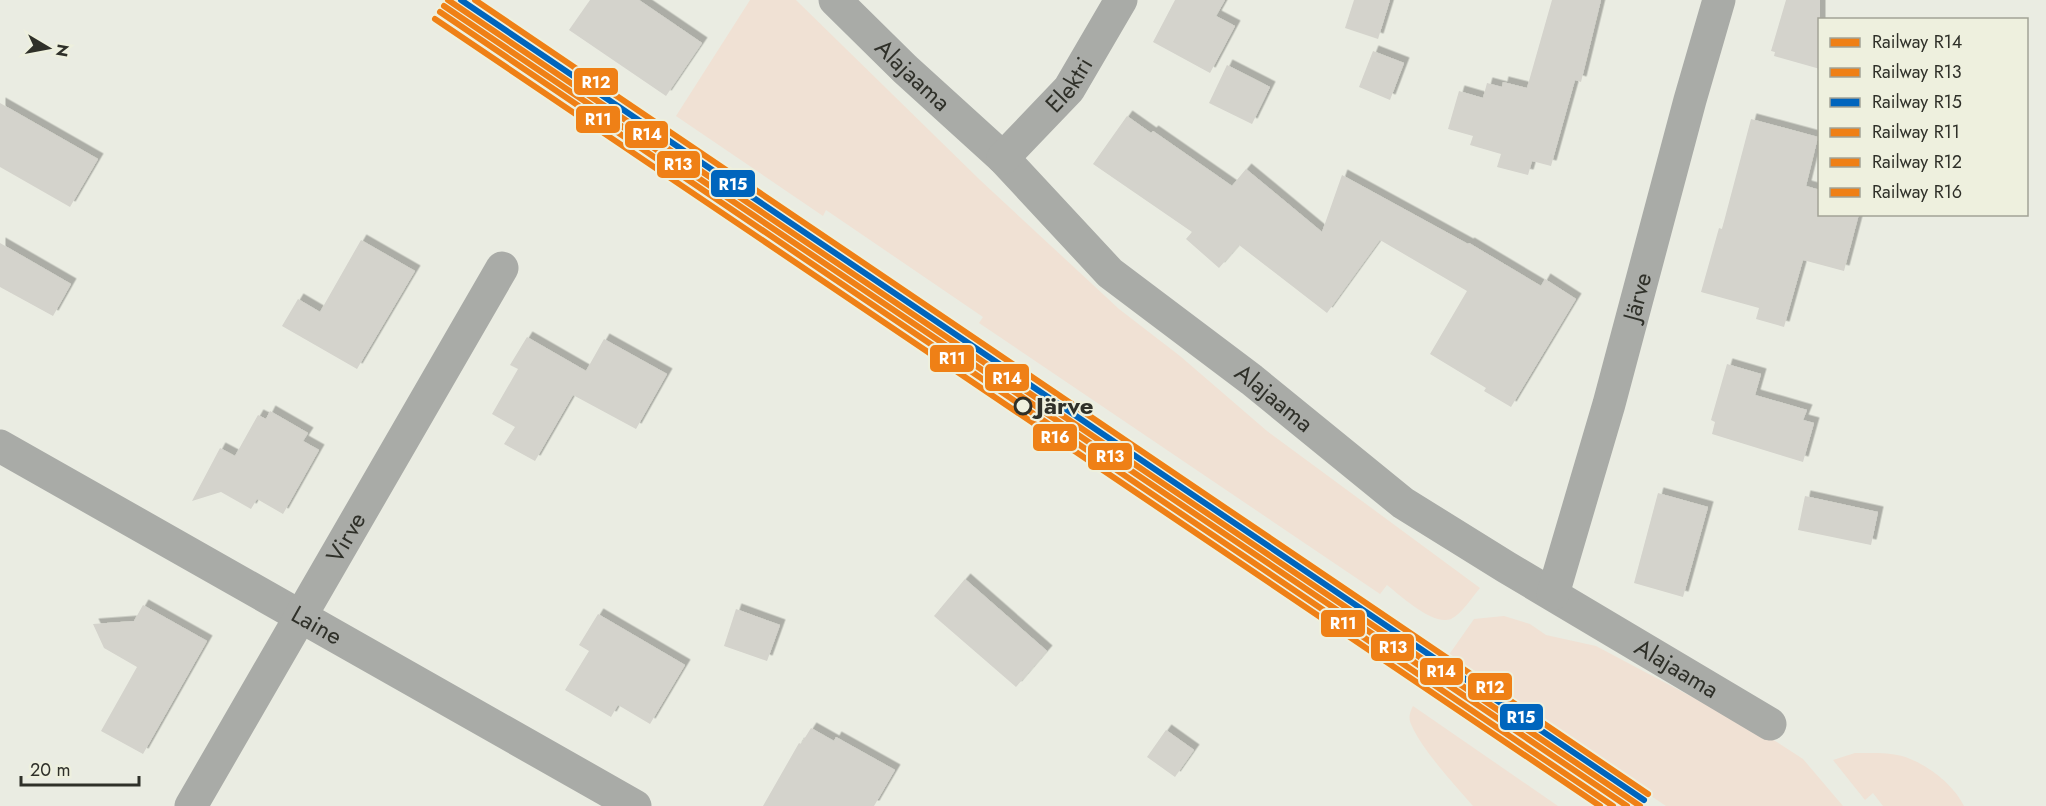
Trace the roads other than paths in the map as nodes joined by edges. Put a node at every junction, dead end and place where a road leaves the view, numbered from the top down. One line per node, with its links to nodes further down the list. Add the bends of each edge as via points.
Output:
1 (835, 0): 4 (street, Alajaama)
2 (1120, 0): 4 (street, Elektri, via 1069,89)
3 (1719, 0): 7 (street, Järve, via 1609,404)
4 (1003, 158): 7 (street, Alajaama, via 1110,273 1252,380 1403,502)
5 (502, 268): 8 (street, Virve)
6 (0, 446): 8 (street, Laine)
7 (1552, 594): 9 (street, Alajaama)
8 (300, 615): 10 (street, Virve); 11 (street, Laine)
9 (1770, 724)
10 (191, 806)
11 (635, 806)

